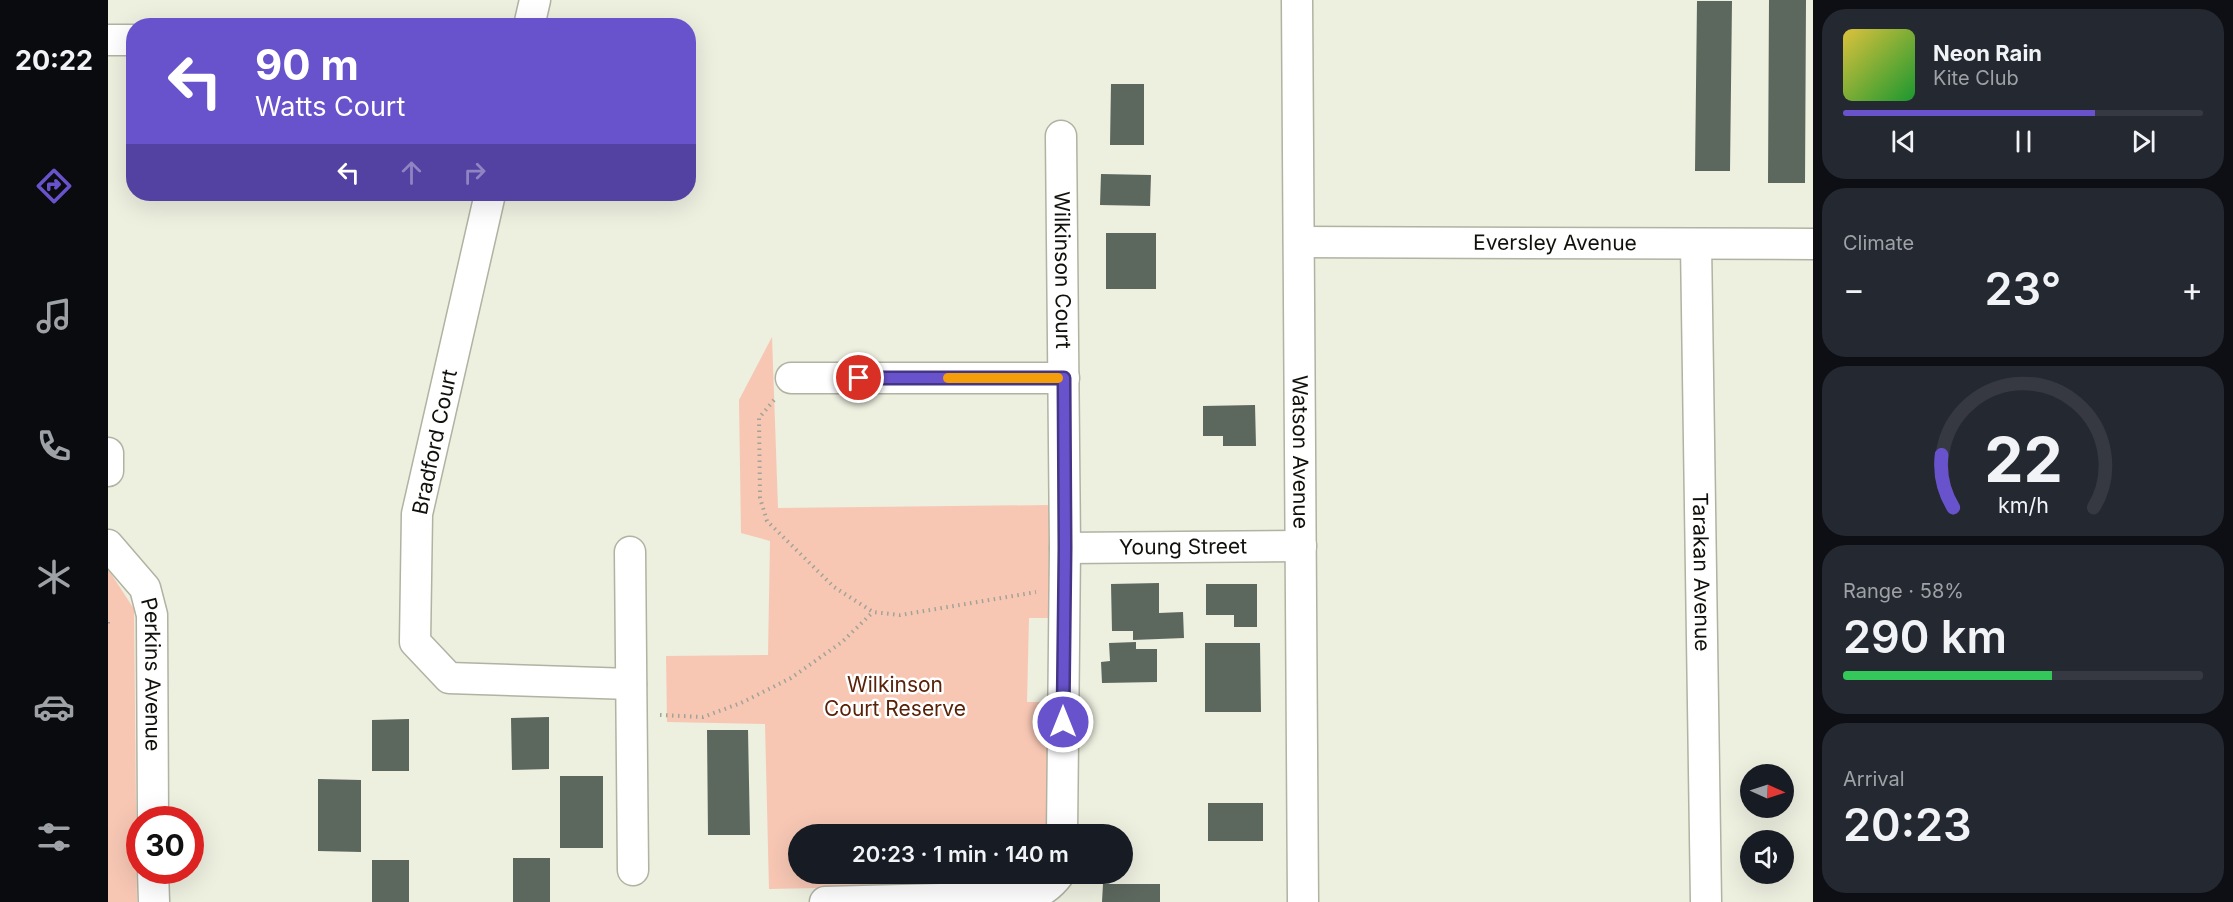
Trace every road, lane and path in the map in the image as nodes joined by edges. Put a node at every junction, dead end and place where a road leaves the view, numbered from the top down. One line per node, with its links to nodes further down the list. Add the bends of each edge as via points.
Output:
1 (535, 0): 3 (street)
2 (1297, 0): 8 (street, Watson Avenue)
3 (531, 18)
4 (108, 40): 5 (street)
5 (126, 40)
6 (1061, 136): 12 (street, Wilkinson Court)
7 (488, 201): 23 (street, Bradford Court, via 417,514 415,642 449,678)
8 (1299, 242): 9 (street, Eversley Avenue); 16 (street, Watson Avenue)
9 (1696, 244): 10 (street, Eversley Avenue); 33 (street, Tarakan Avenue)
10 (1813, 244)
11 (791, 378): 12 (street); 20 (path, via 759,418 760,498 767,520 834,587)
12 (1064, 378): 17 (street, Wilkinson Court)
13 (108, 453): 14 (street)
14 (108, 471)
15 (108, 545): 25 (street, Perkins Avenue, via 145,588 152,615)
16 (1300, 546): 17 (street, Young Street); 32 (street, Watson Avenue)
17 (1065, 548): 19 (street, Wilkinson Court)
18 (630, 552): 23 (street)
19 (1064, 588): 20 (path, via 900,615); 26 (street, Wilkinson Court)
20 (873, 612): 24 (path, via 842,642 791,678 741,703 704,717)
21 (108, 622): 22 (path)
22 (108, 628)
23 (631, 684): 24 (street)
24 (632, 714): 27 (street)
25 (153, 806)
26 (1062, 824)
27 (633, 870)
28 (153, 884): 30 (street)
29 (1053, 884): 31 (street, via 1036,895 1021,897)
30 (154, 902)
31 (825, 902)
32 (1303, 902)
33 (1706, 902)

